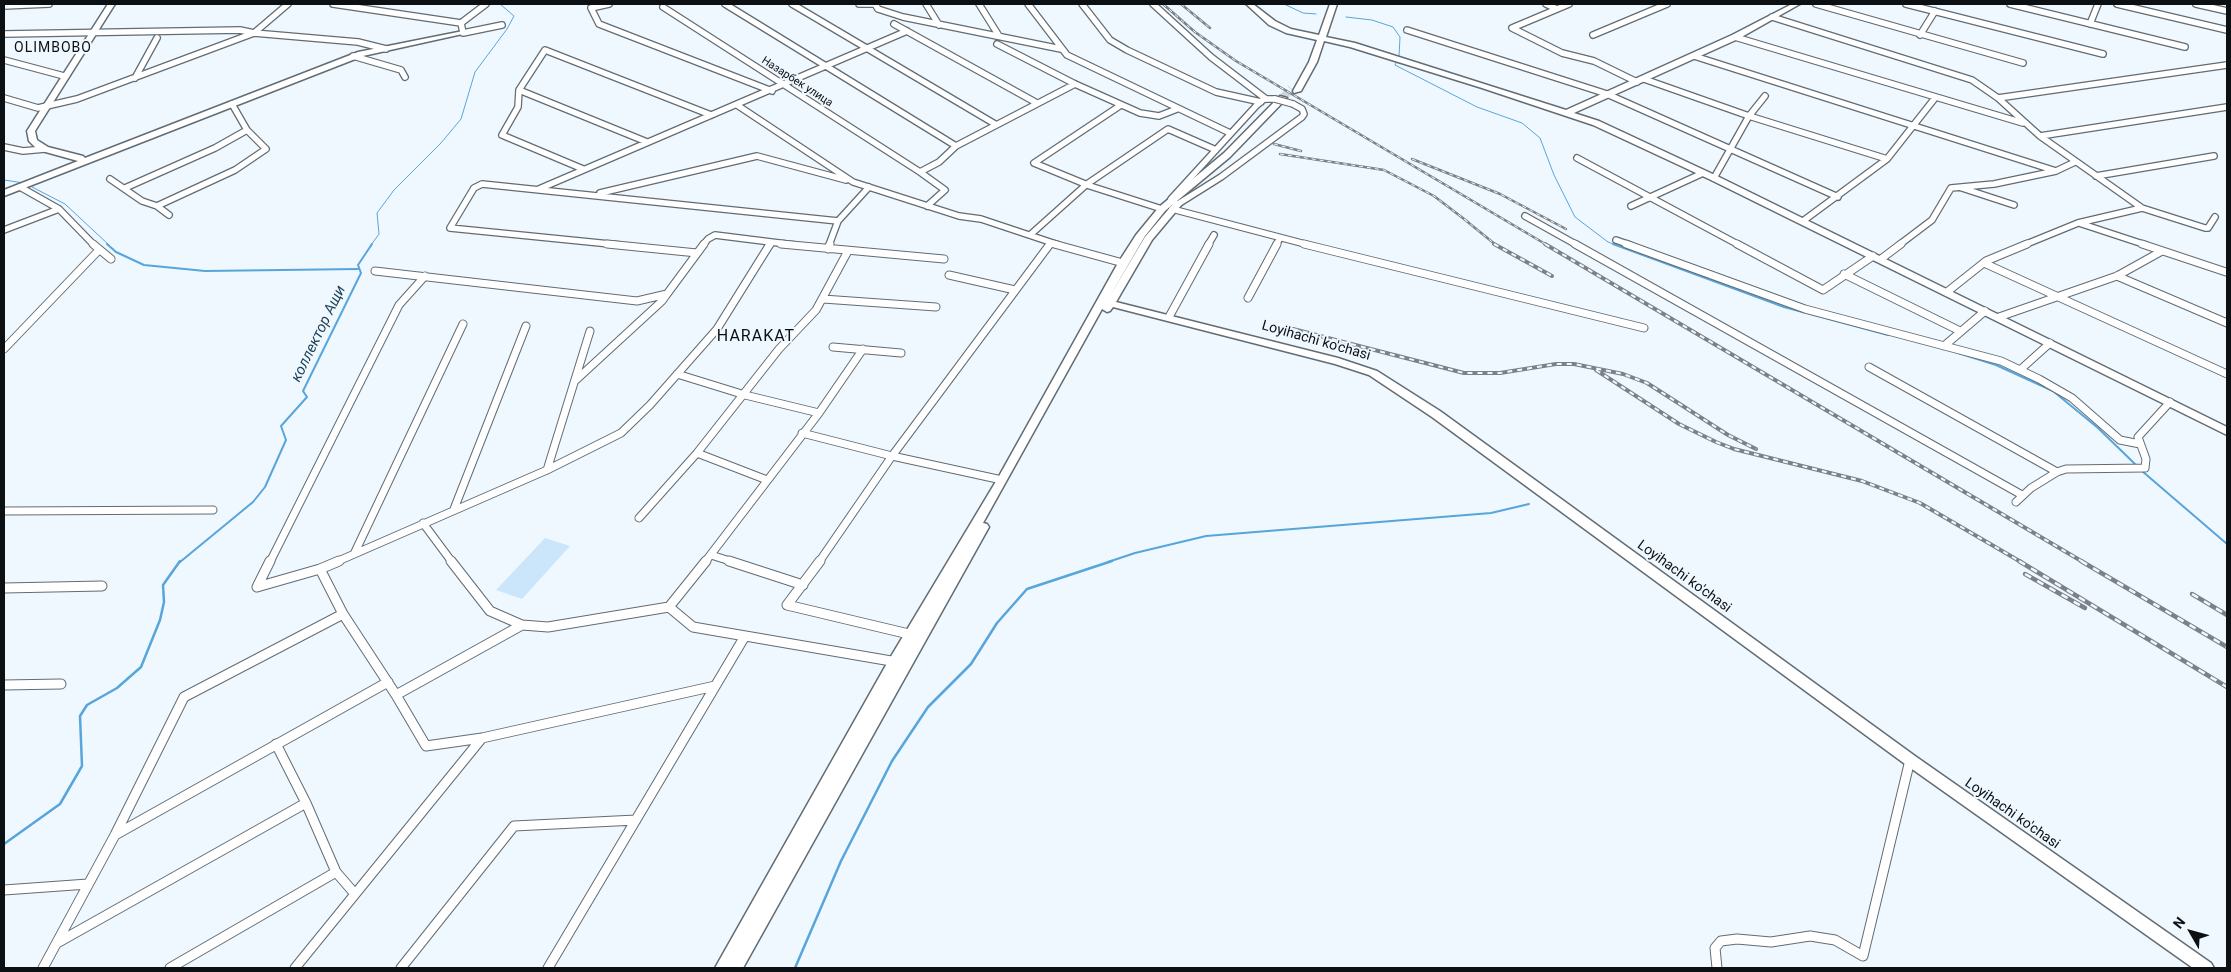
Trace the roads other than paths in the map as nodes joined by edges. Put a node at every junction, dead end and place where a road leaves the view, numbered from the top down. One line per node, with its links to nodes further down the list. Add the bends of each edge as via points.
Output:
1 (17, 4): 31 (street)
2 (49, 4): 31 (street)
3 (111, 4): 44 (main road)
4 (288, 4): 46 (street)
5 (333, 4): 37 (street)
6 (486, 4): 37 (street)
7 (609, 4): 30 (street)
8 (725, 4): 66 (street)
9 (792, 4): 58 (street)
10 (859, 4): 11 (street)
11 (875, 4): 39 (street, via 878,9)
12 (926, 4): 39 (street)
13 (979, 4): 51 (street)
14 (1028, 4): 59 (street)
15 (1082, 4): 81 (street, via 1110,40 1127,50 1216,92)
16 (1153, 4): 81 (street)
17 (1249, 4): 52 (main road, via 1276,26)
18 (1328, 4): 52 (main road)
19 (1334, 4): 52 (main road)
20 (1546, 4): 33 (street)
21 (1569, 4): 33 (street)
22 (1667, 4): 49 (street)
23 (1797, 4): 36 (main road)
24 (1816, 4): 50 (street)
25 (1906, 4): 34 (street)
26 (2010, 4): 40 (street)
27 (2098, 4): 40 (street)
28 (2117, 4): 43 (street)
29 (2196, 4): 35 (street)
30 (595, 5): 75 (street, via 591,8 599,24)
31 (6, 6)
32 (663, 7): 72 (street, Назарбек улица)
33 (1557, 9): 70 (street, via 1512,28 1562,52)
34 (1935, 11): 50 (street); 60 (street)
35 (2227, 11)
36 (1772, 17): 53 (main road); 80 (street, via 1972,80)
37 (462, 23): 47 (street)
38 (894, 24): 45 (street)
39 (939, 24): 51 (street)
40 (2090, 24): 56 (street)
41 (502, 25): 47 (street)
42 (1407, 30): 76 (street)
43 (2227, 30)
44 (94, 31): 46 (street, via 240,30); 48 (street); 67 (main road)
45 (907, 31): 58 (street); 83 (street)
46 (254, 33): 57 (street, via 358,42); 69 (street)
47 (463, 33): 57 (main road)
48 (4, 34)
49 (1593, 35)
50 (1920, 35): 64 (street)
51 (999, 36): 59 (street)
52 (1319, 37): 74 (main road, via 1307,76); 90 (main road)
53 (1735, 37): 62 (main road); 79 (street)
54 (157, 38): 69 (street)
55 (997, 44): 71 (street)
56 (2185, 46)
57 (386, 49): 61 (main road)
58 (868, 49): 66 (street); 93 (street)
59 (1061, 49): 89 (street, via 1067,55)
60 (2103, 54)
61 (353, 56): 68 (street, via 401,70); 84 (main road)
62 (1694, 56): 70 (main road); 95 (street)
63 (4, 60): 67 (street)
64 (2023, 63)
65 (2227, 65): 80 (street)
66 (826, 66): 72 (street); 100 (street)
67 (64, 76): 87 (main road)
68 (405, 77)
69 (135, 78): 87 (street)
70 (1641, 80): 76 (main road); 92 (street)
71 (1075, 84): 83 (street); 86 (street)
72 (783, 85): 75 (street); 112 (street, Назарбек улица)
73 (519, 90): 91 (street, via 544,50); 99 (street); 110 (street, via 518,107 502,135)
74 (1294, 90)
75 (772, 91): 85 (street)
76 (1607, 94): 90 (main road); 103 (street)
77 (1765, 96): 92 (street)
78 (4, 98): 87 (street)
79 (1935, 98): 94 (street); 95 (street)
80 (1998, 98): 94 (street)
81 (1264, 100): 82 (street); 97 (street)
82 (1285, 100): 128 (main road, via 1251,143); 128 (street, via 1302,109 1302,117 1221,177)
83 (1035, 102): 93 (street)
84 (232, 104): 96 (street); 108 (main road)
85 (737, 105): 91 (street); 117 (street)
86 (1121, 105): 89 (street, via 1159,116); 118 (street, via 1034,163)
87 (45, 107): 102 (main road, via 31,131 33,140)
88 (2227, 107): 98 (street)
89 (1177, 109): 97 (street)
90 (1569, 112): 113 (main road)
91 (711, 115): 99 (street)
92 (1749, 116): 103 (street); 107 (street)
93 (995, 124): 100 (street)
94 (2025, 124): 98 (street)
95 (1913, 125): 107 (street); 111 (street)
96 (247, 130): 122 (street, via 215,148); 130 (street, via 266,149 234,170)
97 (1230, 133): 104 (street)
98 (2040, 136): 109 (street)
99 (647, 142): 110 (street)
100 (956, 146): 112 (street, via 939,162)
101 (4, 148): 102 (street, via 23,151)
102 (45, 149): 108 (main road, via 80,158)
103 (1731, 149): 115 (street); 126 (street)
104 (1216, 150): 118 (street, via 1168,129); 128 (street)
105 (2214, 156): 114 (street)
106 (1577, 158): 127 (street)
107 (1888, 159): 126 (street)
108 (84, 162): 120 (main road)
109 (2075, 162): 111 (street); 114 (street)
110 (583, 169): 123 (street)
111 (2056, 171): 119 (street, via 1994,184)
112 (920, 172): 131 (street, Назарбек улица, via 945,190)
113 (1703, 173): 115 (main road); 127 (street)
114 (2096, 176): 133 (street)
115 (1714, 178): 140 (main road)
116 (110, 179): 122 (street)
117 (853, 182): 121 (street); 125 (street, via 757,156)
118 (1087, 184): 135 (street); 143 (street)
119 (1958, 186): 129 (street); 155 (street, via 1951,188 1932,220)
120 (20, 187): 124 (main road); 134 (street)
121 (868, 187): 131 (street); 139 (street)
122 (125, 188): 130 (street, via 142,201)
123 (537, 190): 125 (street); 153 (street, via 482,184 474,188 450,228)
124 (4, 193)
125 (593, 195): 139 (street)
126 (1838, 197): 140 (street)
127 (1649, 198): 132 (street); 161 (street, via 1823,290)
128 (1173, 205): 135 (main road); 145 (street); 171 (main road)
129 (2014, 205)
130 (157, 206): 136 (street)
131 (928, 206): 143 (street, via 959,216 981,218)
132 (1630, 206)
133 (2142, 208): 138 (street, via 2205,228); 141 (street)
134 (59, 209): 142 (street); 150 (street)
135 (1162, 210): 157 (main road)
136 (169, 214)
137 (1525, 216): 205 (street)
138 (2215, 217)
139 (838, 221): 149 (street)
140 (1803, 222): 155 (main road)
141 (2078, 223): 152 (street); 158 (street)
142 (4, 230)
143 (1030, 235): 148 (street)
144 (1214, 235): 174 (street)
145 (1280, 238): 169 (street); 179 (street)
146 (1616, 240): 183 (street, via 1804,309)
147 (771, 243): 149 (street); 153 (street, via 715,235); 190 (street, via 717,329)
148 (1051, 243): 157 (street); 165 (street)
149 (828, 249): 151 (street)
150 (99, 250): 154 (street); 185 (street)
151 (848, 251): 156 (street); 170 (street)
152 (2162, 251): 160 (street); 164 (street)
153 (697, 253): 167 (street)
154 (111, 258)
155 (1877, 258): 161 (street); 166 (main road)
156 (944, 259)
157 (1122, 263): 171 (main road)
158 (1984, 263): 166 (street); 168 (street)
159 (375, 271): 163 (street)
160 (2226, 272)
161 (1844, 274): 181 (street)
162 (949, 275): 165 (street)
163 (425, 276): 167 (street, via 637,301); 214 (street, via 399,306 257,587)
164 (2117, 276): 168 (street); 176 (street)
165 (1015, 290): 200 (street)
166 (1947, 292): 173 (main road)
167 (667, 294): 192 (street)
168 (2059, 297): 175 (street); 191 (street)
169 (1248, 298)
170 (822, 299): 172 (street); 193 (street)
171 (1106, 302): 174 (main road, Loyihachi ko'chasi); 204 (main road); 222 (main road)
172 (936, 307)
173 (1985, 310): 175 (main road); 181 (street)
174 (1169, 317): 231 (main road, Loyihachi ko'chasi, via 1373,373 1436,414)
175 (1999, 318): 182 (main road)
176 (2227, 323)
177 (463, 324): 212 (street)
178 (526, 326): 207 (street)
179 (1644, 328)
180 (590, 331): 192 (street)
181 (1960, 331): 183 (street)
182 (2050, 343): 189 (street); 194 (main road)
183 (1944, 346): 189 (street, via 2001,361)
184 (833, 347): 186 (street)
185 (4, 349)
186 (863, 349): 187 (street); 195 (street)
187 (901, 353)
188 (1869, 368): 202 (street)
189 (2020, 370): 198 (street, via 2072,398 2120,440)
190 (677, 374): 193 (street); 201 (street, via 621,433)
191 (2227, 374)
192 (574, 382): 201 (street)
193 (745, 395): 195 (street); 199 (street)
194 (2170, 402): 196 (main road); 198 (street, via 2138,437)
195 (819, 412): 197 (street)
196 (2227, 431)
197 (802, 433): 200 (street); 203 (street)
198 (2140, 444): 202 (street, via 2146,468 2066,469)
199 (697, 453): 203 (street); 210 (street)
200 (892, 456): 204 (street); 215 (street)
201 (547, 470): 207 (street)
202 (2057, 472): 205 (street)
203 (767, 480): 213 (street)
204 (1002, 480): 222 (main road)
205 (2022, 495): 206 (street)
206 (2016, 502)
207 (454, 509): 211 (street)
208 (214, 510): 209 (street)
209 (4, 511)
210 (639, 518)
211 (423, 523): 212 (street); 220 (street, via 490,610)
212 (355, 552): 214 (street)
213 (711, 555): 215 (street); 218 (street)
214 (320, 568): 219 (street)
215 (803, 585): 222 (street, via 787,605)
216 (102, 586): 217 (street)
217 (4, 588)
218 (669, 607): 220 (street, via 548,627); 221 (street, via 693,627)
219 (343, 614): 224 (street); 234 (street, via 184,697)
220 (522, 625): 228 (street)
221 (745, 636): 223 (street); 227 (street)
222 (916, 636): 223 (main road)
223 (899, 663): 245 (main road); 246 (main road)
224 (388, 682): 228 (street); 230 (street)
225 (61, 684): 226 (street)
226 (4, 685)
227 (716, 686): 229 (street); 233 (street)
228 (396, 695): 229 (street, via 426,746)
229 (482, 738): 238 (street)
230 (276, 744): 232 (street); 234 (street)
231 (1910, 760): 247 (street, via 1863,956 1835,940 1810,936 1771,942 1737,939 1721,941 1716,948); 248 (main road, Loyihachi ko'chasi)
232 (306, 803): 235 (street); 239 (street)
233 (636, 820): 243 (street, via 514,826); 244 (street)
234 (115, 835): 236 (street)
235 (336, 872): 238 (street); 241 (street)
236 (88, 884): 237 (street); 239 (street)
237 (4, 890)
238 (356, 894): 242 (street)
239 (57, 943): 240 (street)
240 (43, 968)
241 (170, 968)
242 (295, 968)
243 (401, 968)
244 (548, 968)
245 (723, 968)
246 (735, 968)
247 (1717, 968)
248 (2206, 968)

